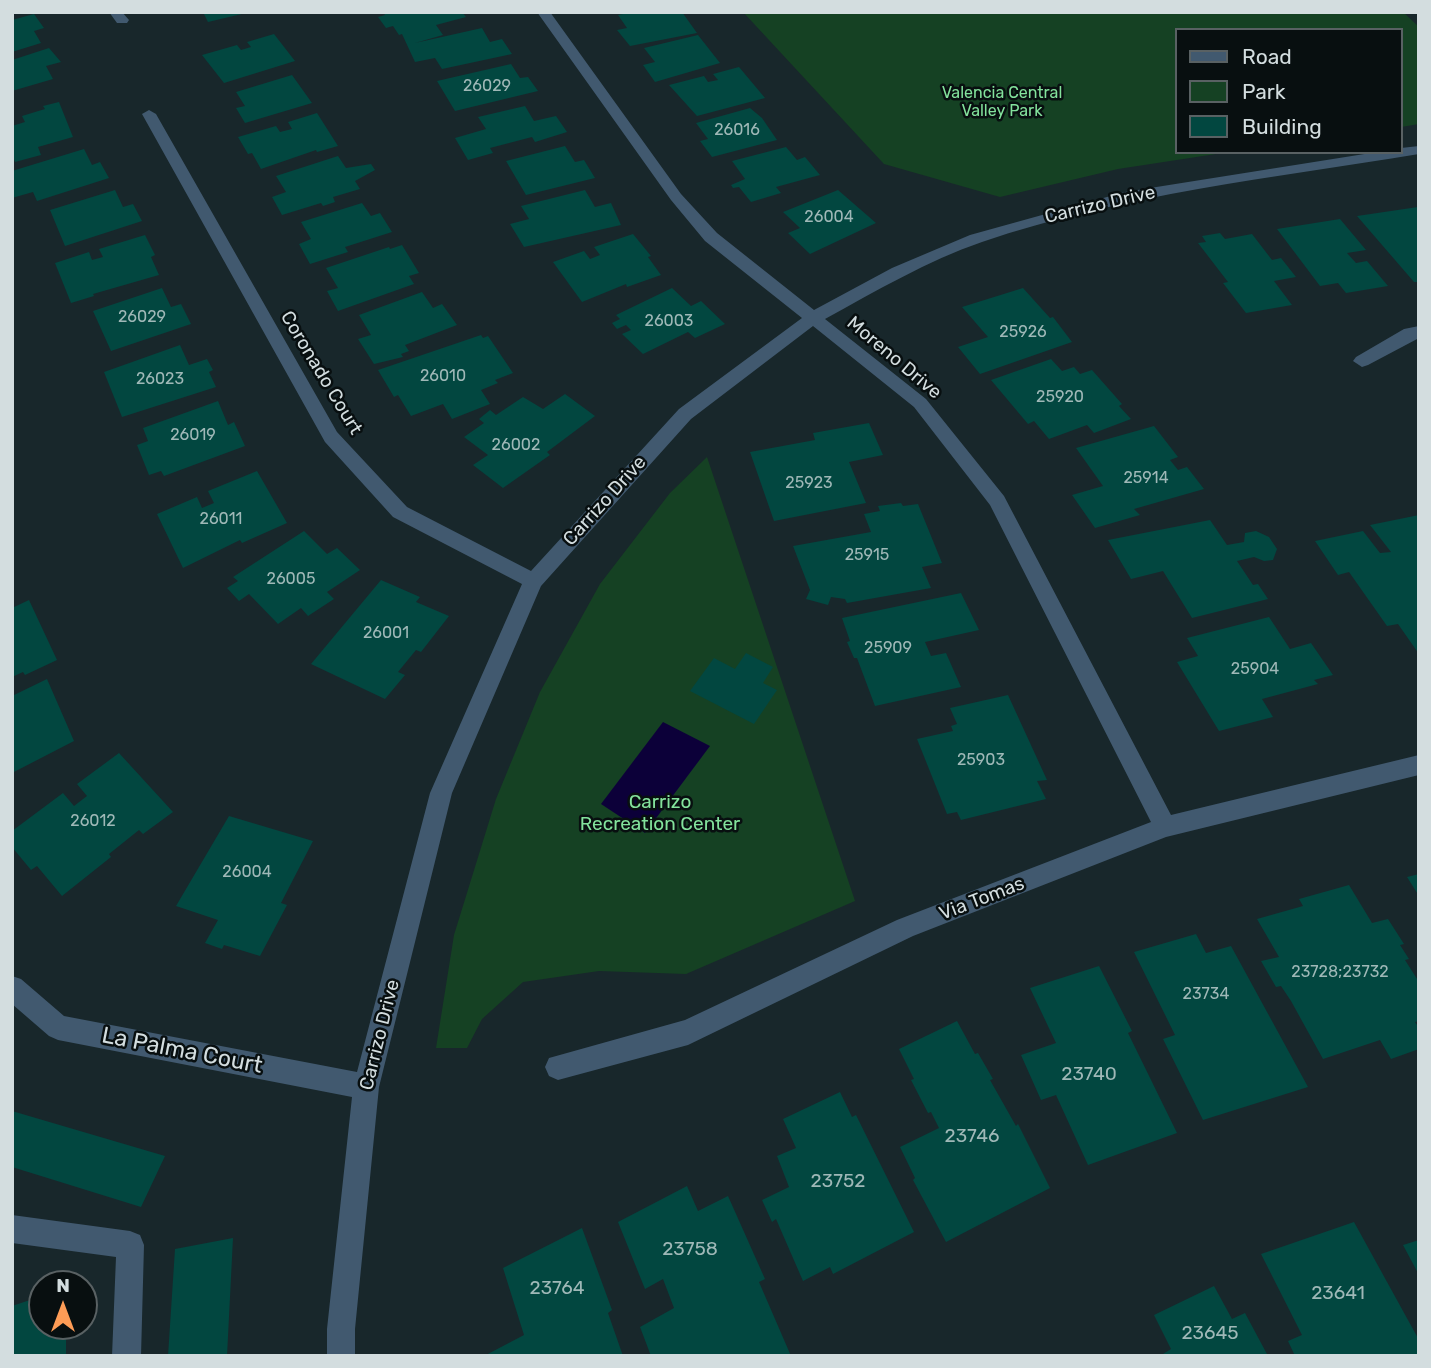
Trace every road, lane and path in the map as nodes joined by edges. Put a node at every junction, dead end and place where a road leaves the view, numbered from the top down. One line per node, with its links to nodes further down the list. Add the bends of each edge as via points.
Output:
1 (543, 12): 4 (street, Moreno Drive, via 676,197 711,237)
2 (149, 114): 7 (street, Coronado Court, via 331,437 400,512)
3 (1394, 154): 4 (street, Carrizo Drive, via 1125,197 1055,215 976,239 898,272)
4 (813, 318): 7 (street, Carrizo Drive, via 685,414); 9 (street, Moreno Drive, via 920,403 997,501)
5 (1419, 332): 6 (street)
6 (1362, 361)
7 (533, 581): 12 (street, Carrizo Drive, via 441,793)
8 (1419, 765): 9 (street, Via Tomas)
9 (1165, 827): 11 (street, Via Tomas, via 905,929 688,1032)
10 (12, 988): 12 (street, La Palma Court, via 58,1027)
11 (558, 1066)
12 (366, 1087): 15 (street, Carrizo Drive)
13 (12, 1229): 14 (street, via 130,1244)
14 (126, 1356)
15 (341, 1356)

